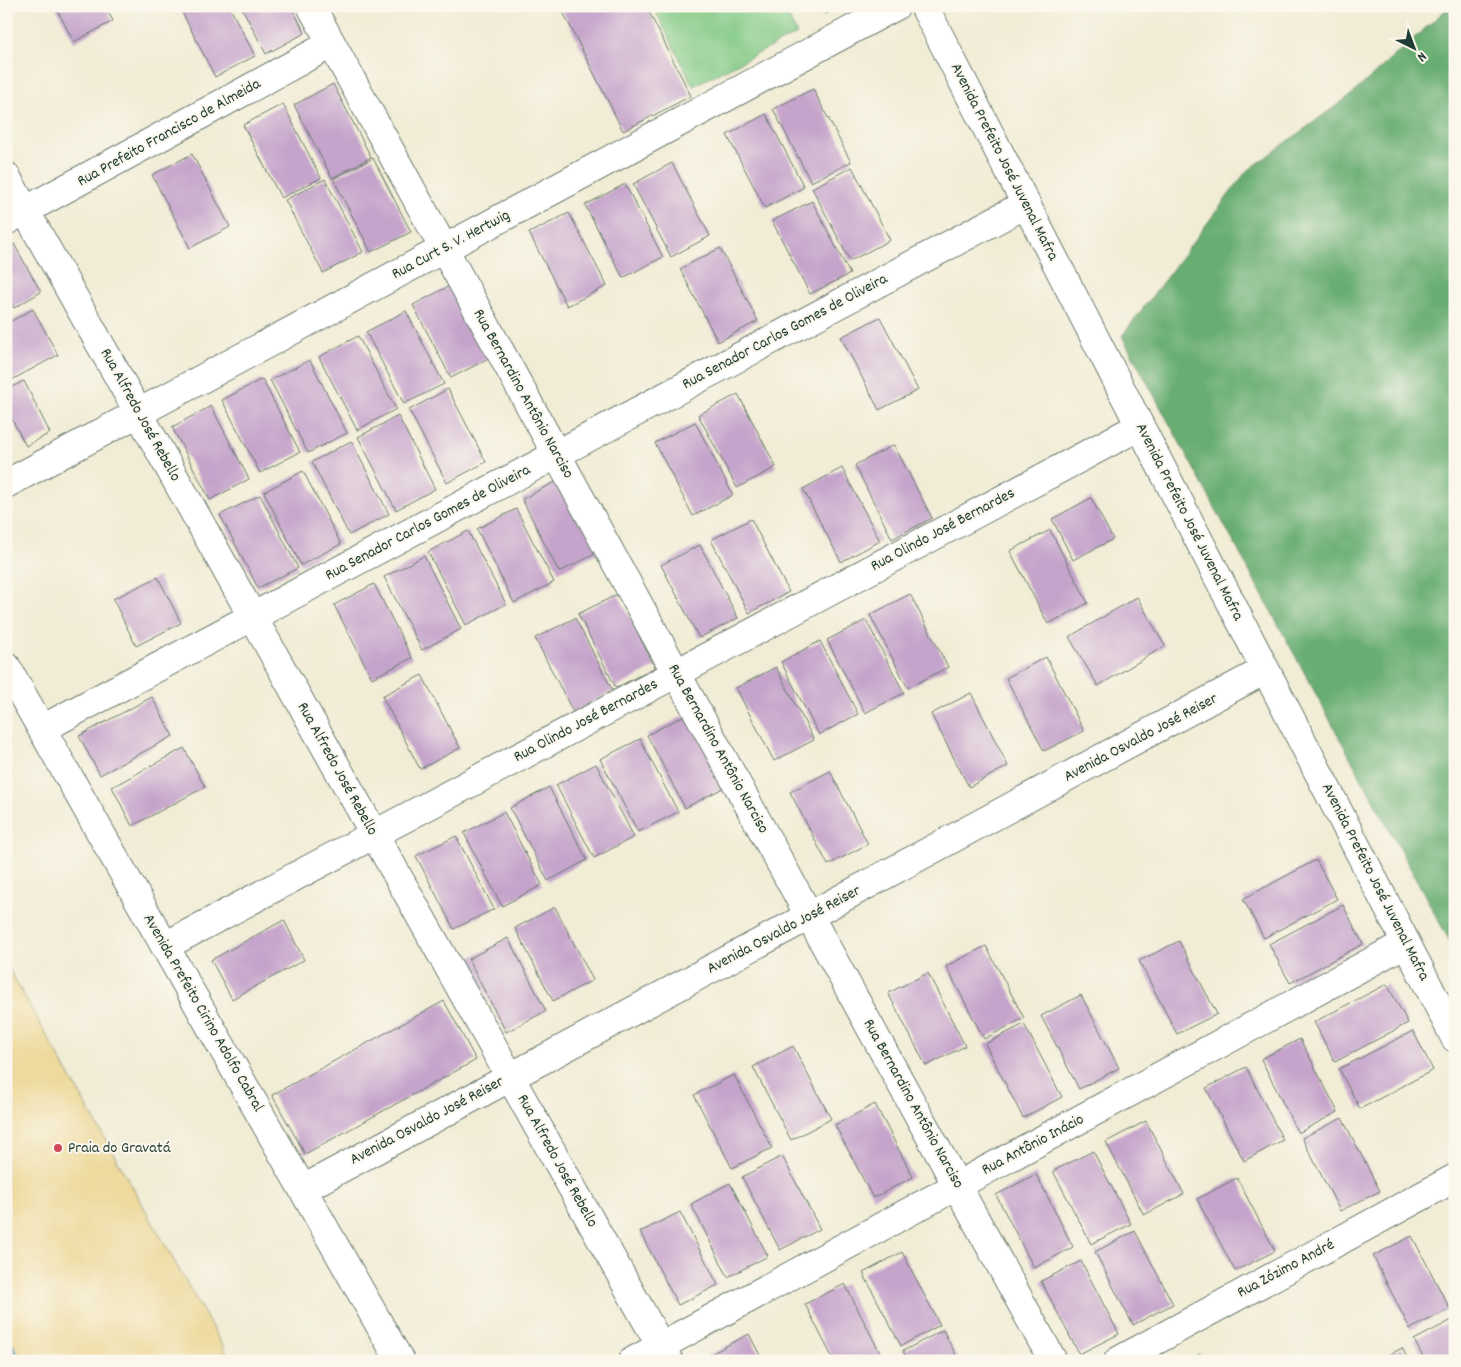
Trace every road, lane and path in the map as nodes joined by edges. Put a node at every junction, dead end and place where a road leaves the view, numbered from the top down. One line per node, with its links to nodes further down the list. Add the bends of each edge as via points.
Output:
1 (311, 6): 4 (street, Rua Bernardino Antônio Narciso)
2 (896, 6): 8 (street, Rua Curt S. V. Hertwig)
3 (924, 6): 6 (street, Avenida Prefeito José Juvenal Mafra)
4 (331, 44): 7 (street, Rua Prefeito Francisco de Almeida); 8 (street, Rua Bernardino Antônio Narciso)
5 (6, 176): 7 (street, Rua Alfredo José Rebello)
6 (1026, 204): 10 (street, Avenida Prefeito José Juvenal Mafra); 11 (street, Rua Senador Carlos Gomes de Oliveira)
7 (16, 216): 9 (street, Rua Alfredo José Rebello)
8 (444, 249): 9 (street, Rua Curt S. V. Hertwig); 11 (street, Rua Bernardino Antônio Narciso)
9 (139, 413): 12 (street, Rua Curt S. V. Hertwig); 13 (street, Rua Alfredo José Rebello)
10 (1140, 426): 15 (street, Avenida Prefeito José Juvenal Mafra); 16 (street, Rua Olindo José Bernardes)
11 (556, 454): 13 (street, Rua Senador Carlos Gomes de Oliveira); 16 (street, Rua Bernardino Antônio Narciso)
12 (6, 484)
13 (253, 616): 17 (street, Rua Senador Carlos Gomes de Oliveira); 18 (street, Rua Alfredo José Rebello)
14 (6, 666): 17 (street, Avenida Prefeito Cirino Adolfo Cabral)
15 (1265, 670): 19 (street, Avenida Osvaldo José Reiser); 20 (street, Avenida Prefeito José Juvenal Mafra)
16 (676, 673): 18 (street, Rua Olindo José Bernardes); 19 (street, Rua Bernardino Antônio Narciso)
17 (42, 729): 21 (street, Avenida Prefeito Cirino Adolfo Cabral)
18 (374, 835): 21 (street, Rua Olindo José Bernardes); 23 (street, Rua Alfredo José Rebello)
19 (809, 916): 23 (street, Avenida Osvaldo José Reiser); 25 (street, Rua Bernardino Antônio Narciso)
20 (1406, 943): 22 (street, Avenida Prefeito José Juvenal Mafra); 25 (street, Rua Antônio Inácio)
21 (165, 946): 26 (street, Avenida Prefeito Cirino Adolfo Cabral)
22 (1455, 1038)
23 (510, 1077): 26 (street, Avenida Osvaldo José Reiser); 27 (street, Rua Alfredo José Rebello)
24 (1455, 1178): 31 (street, Rua Zózimo André)
25 (957, 1186): 27 (street, Rua Antônio Inácio); 30 (street, Rua Bernardino Antônio Narciso)
26 (303, 1189): 28 (street, Avenida Prefeito Cirino Adolfo Cabral)
27 (664, 1353): 29 (street, Rua Antônio Inácio)
28 (400, 1361)
29 (633, 1361)
30 (1054, 1361)
31 (1118, 1361)

